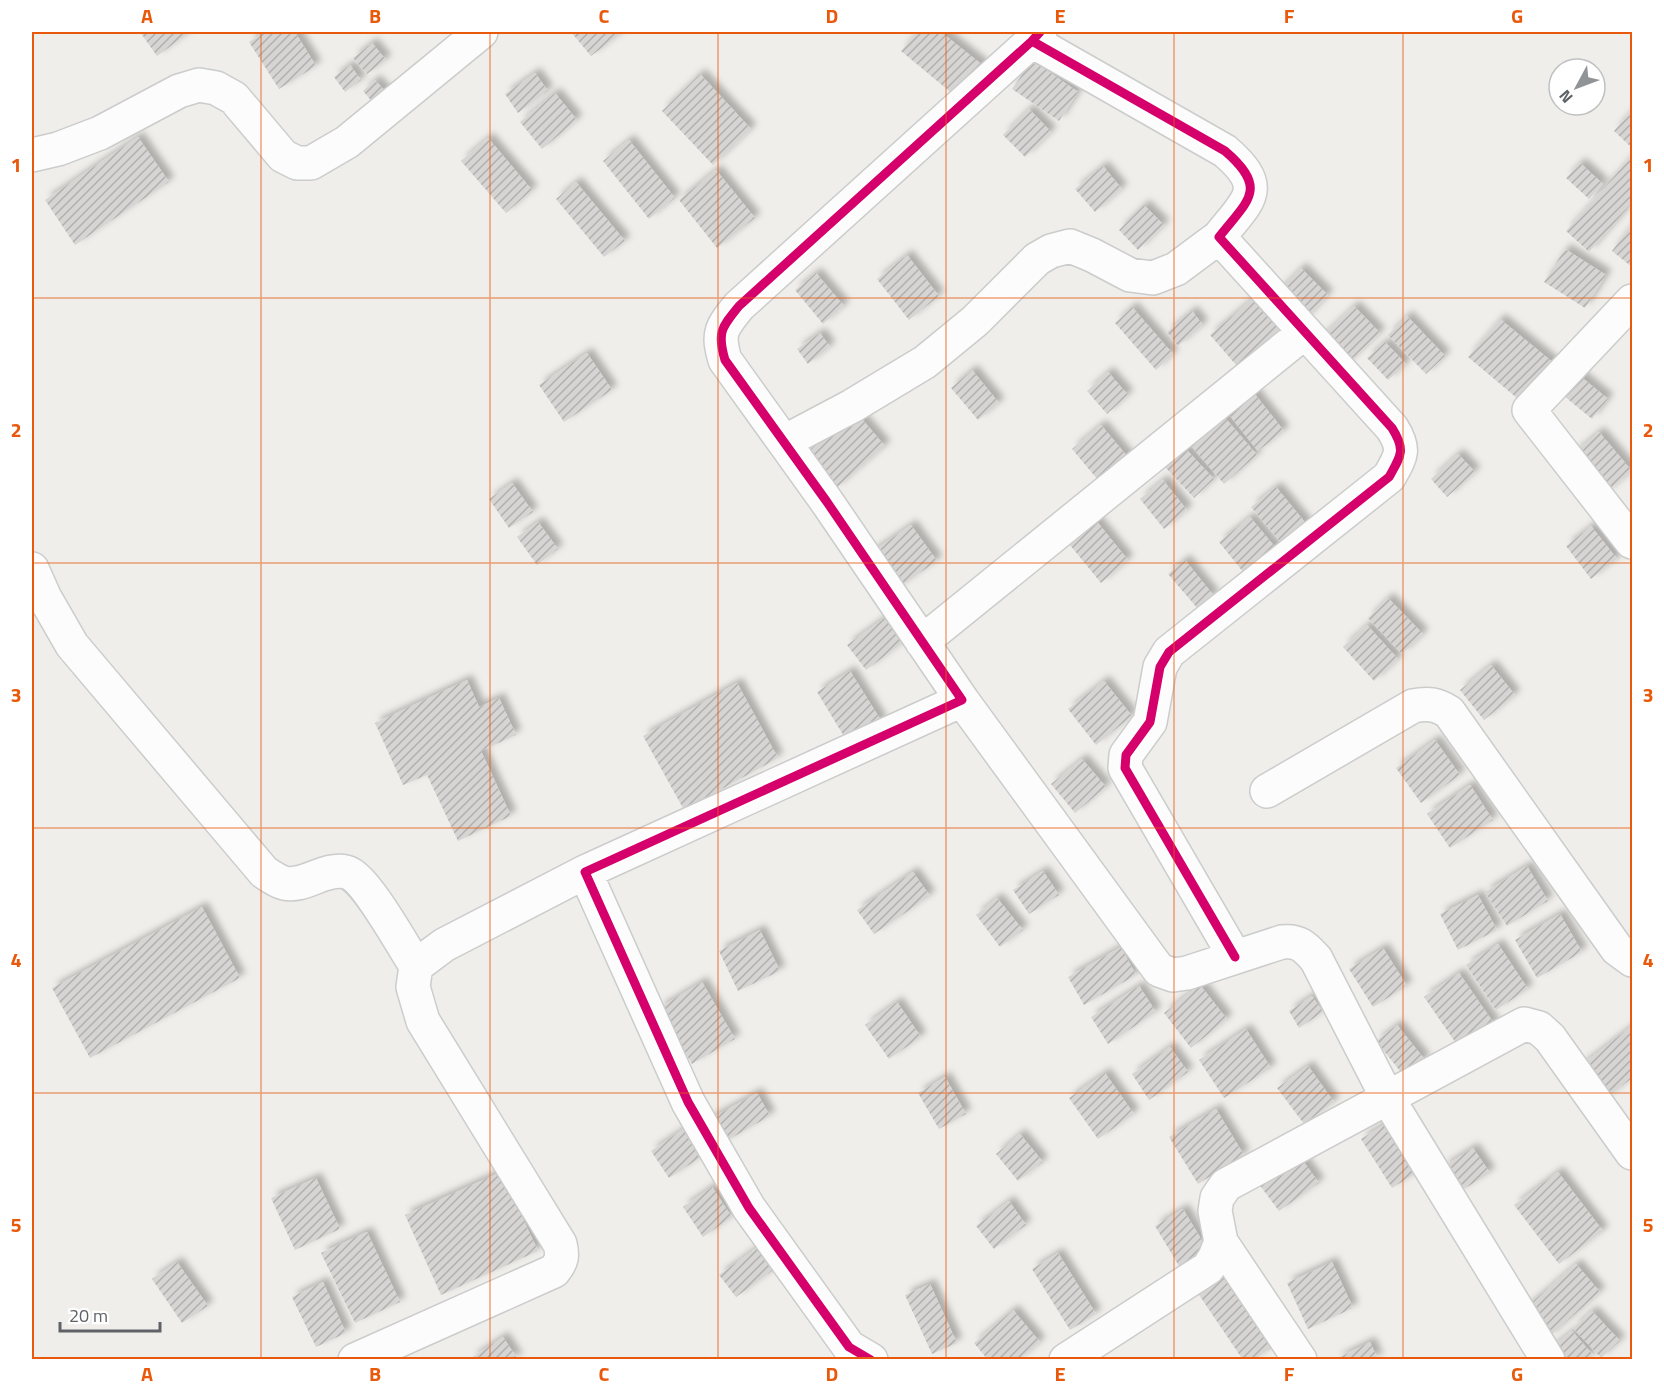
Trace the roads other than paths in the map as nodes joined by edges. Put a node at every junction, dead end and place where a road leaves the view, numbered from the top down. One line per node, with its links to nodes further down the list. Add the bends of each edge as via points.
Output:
1 (481, 32): 3 (street, via 347,142 311,163 297,163 284,156 234,98 199,84 100,133)
2 (1036, 36): 4 (street, via 1237,161 1251,185 1249,199); 7 (street, via 739,306 724,324 720,342 725,360)
3 (32, 155)
4 (1219, 237): 6 (street); 7 (street, via 1176,269 1153,278 1131,275 1070,246 1052,251 1037,259 975,321 925,362)
5 (1632, 301): 8 (street, via 1530,410)
6 (1305, 332): 10 (street); 14 (street, via 1392,428 1401,442 1400,459 1389,477 1168,652 1160,667 1150,722 1126,755 1125,768)
7 (784, 442): 10 (street)
8 (1632, 543)
9 (32, 569): 16 (street, via 72,645 264,872 282,882 296,884 331,872 347,872 364,884)
10 (922, 642): 11 (street)
11 (962, 700): 13 (street); 14 (street, via 1159,970 1173,975 1187,973)
12 (1268, 790): 15 (street, via 1413,706 1439,705 1449,712 1617,950)
13 (585, 872): 16 (street, via 444,945); 21 (street, via 688,1102 749,1208 849,1347)
14 (1235, 957): 17 (street, via 1282,942 1303,945 1316,959)
15 (1632, 960)
16 (416, 966): 20 (street, via 413,987 423,1021 560,1244 562,1255 554,1270)
17 (1387, 1098): 18 (street, via 1524,1024 1539,1028 1550,1038); 19 (street, via 1226,1185 1217,1198 1215,1211); 24 (street)
18 (1632, 1153)
19 (1221, 1242): 22 (street, via 1208,1268); 23 (street)
20 (355, 1359)
21 (872, 1359)
22 (1066, 1359)
23 (1300, 1359)
24 (1548, 1359)

